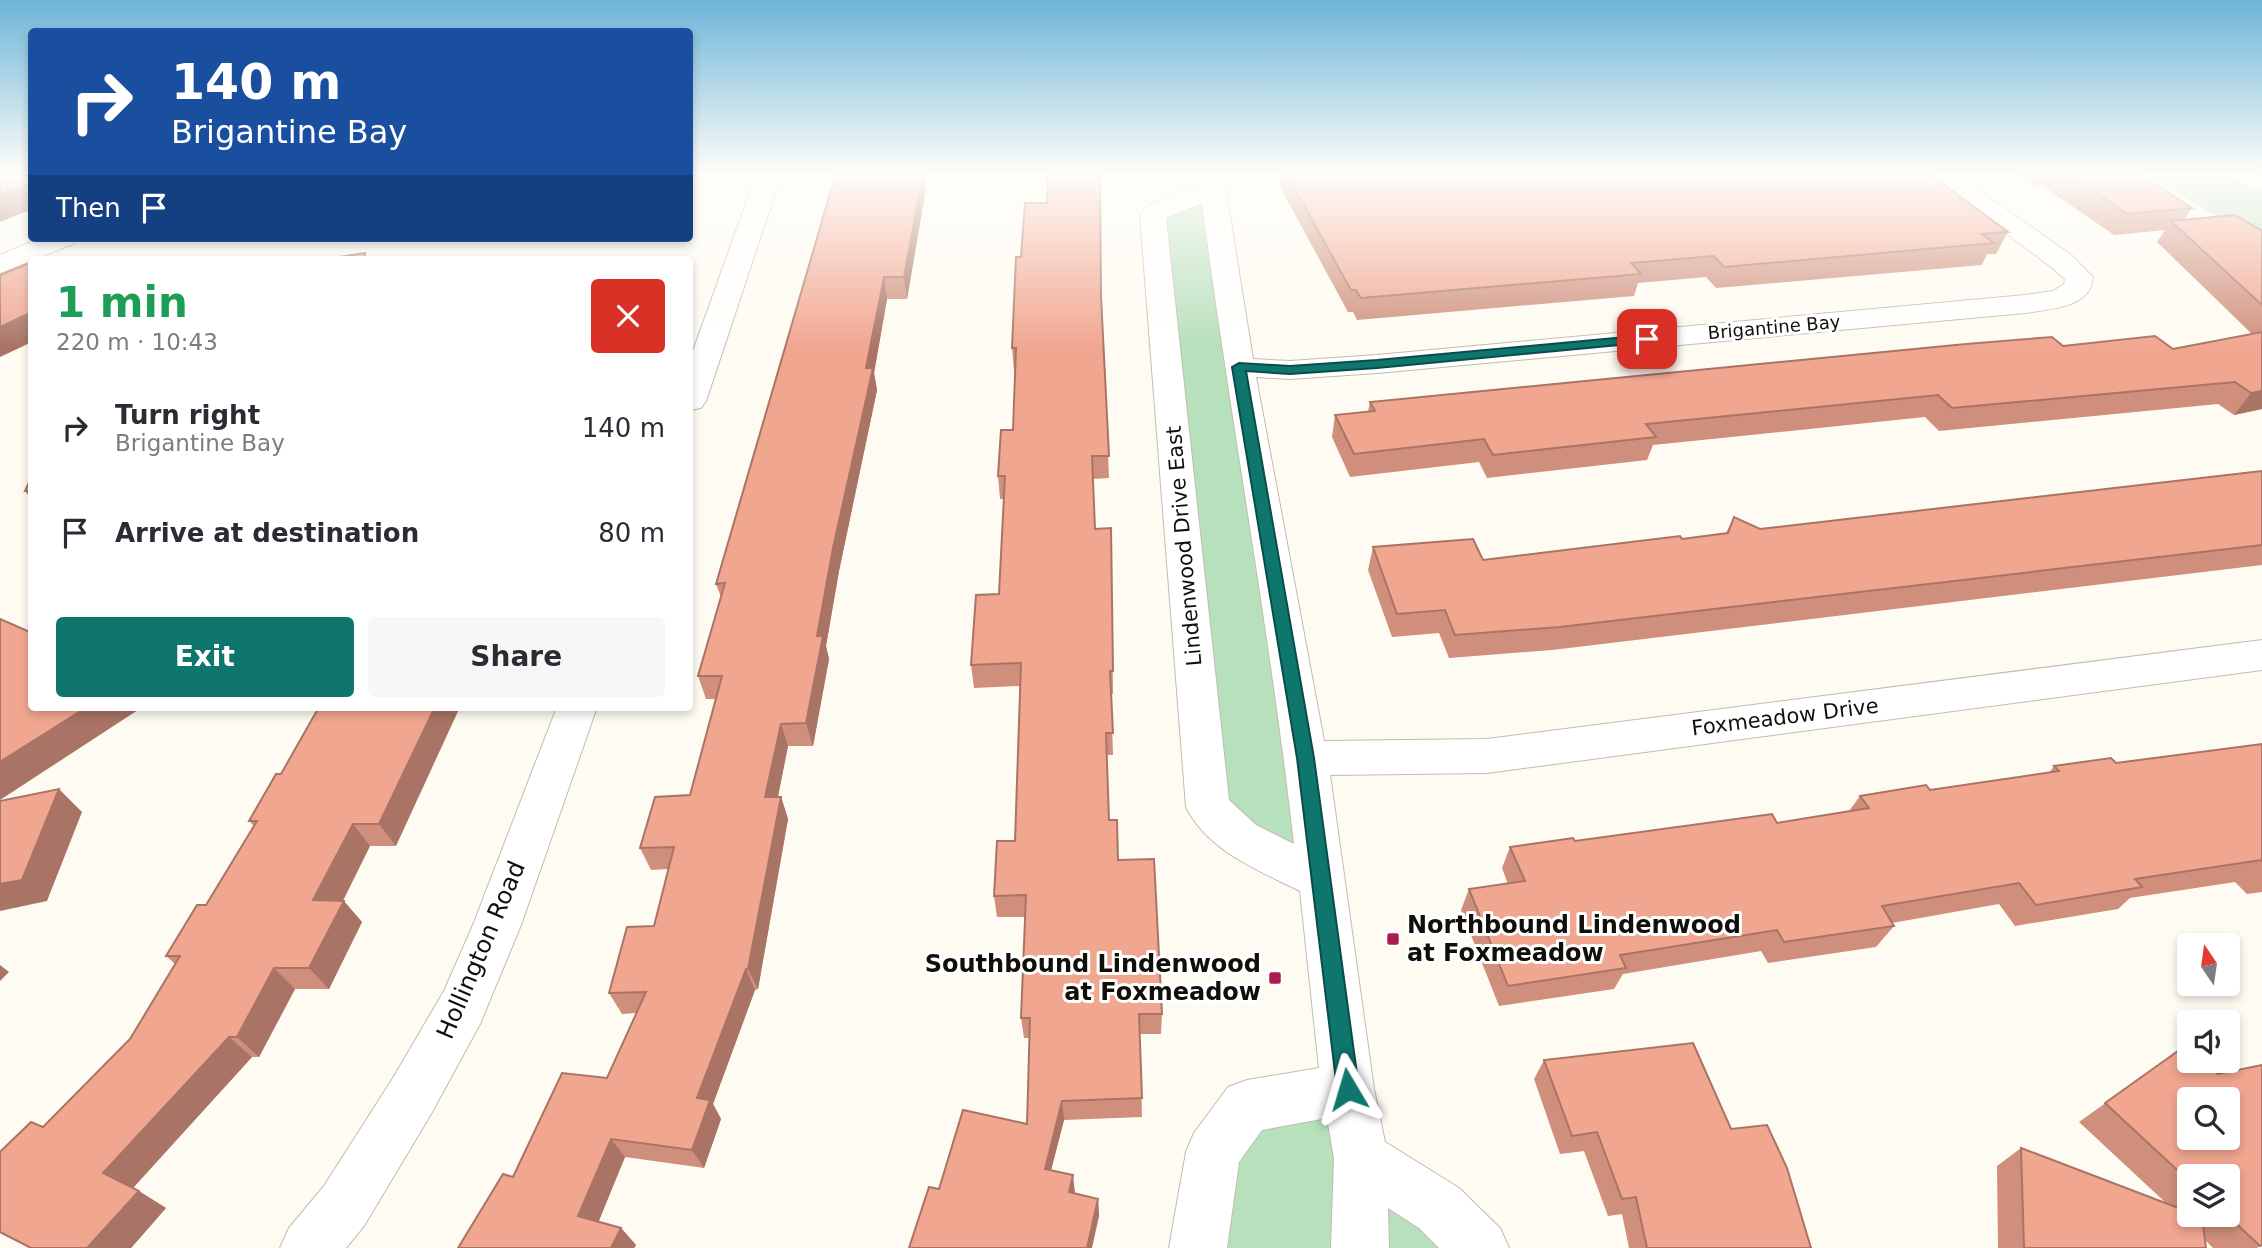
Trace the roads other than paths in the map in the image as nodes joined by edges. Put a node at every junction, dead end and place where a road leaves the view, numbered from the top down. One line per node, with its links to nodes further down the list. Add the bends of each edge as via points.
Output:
1 (749, 231): 8 (street)
2 (1155, 231): 12 (street, Lindenwood Drive East, via 1208,807 1240,838)
3 (1219, 231): 7 (street, Lindenwood Drive East)
4 (2019, 231): 7 (street, Brigantine Bay, via 2078,277 2078,288 2062,298 2025,304 1377,364 1290,370)
5 (54, 242): 6 (street)
6 (0, 265)
7 (1239, 367): 11 (street, Lindenwood Drive East)
8 (693, 391)
9 (2262, 655): 11 (street, Foxmeadow Drive, via 1486,756)
10 (576, 711): 15 (street, Hollington Road, via 462,1007 344,1206)
11 (1306, 758): 12 (street, Lindenwood Drive East)
12 (1321, 880): 13 (street, Lindenwood Drive East)
13 (1348, 1089): 14 (street, Lindenwood Drive East); 16 (street, via 1247,1106 1213,1152)
14 (1361, 1157): 17 (street, Lindenwood Drive East); 18 (street, via 1439,1208)
15 (309, 1248)
16 (1198, 1248)
17 (1360, 1248)
18 (1480, 1248)

